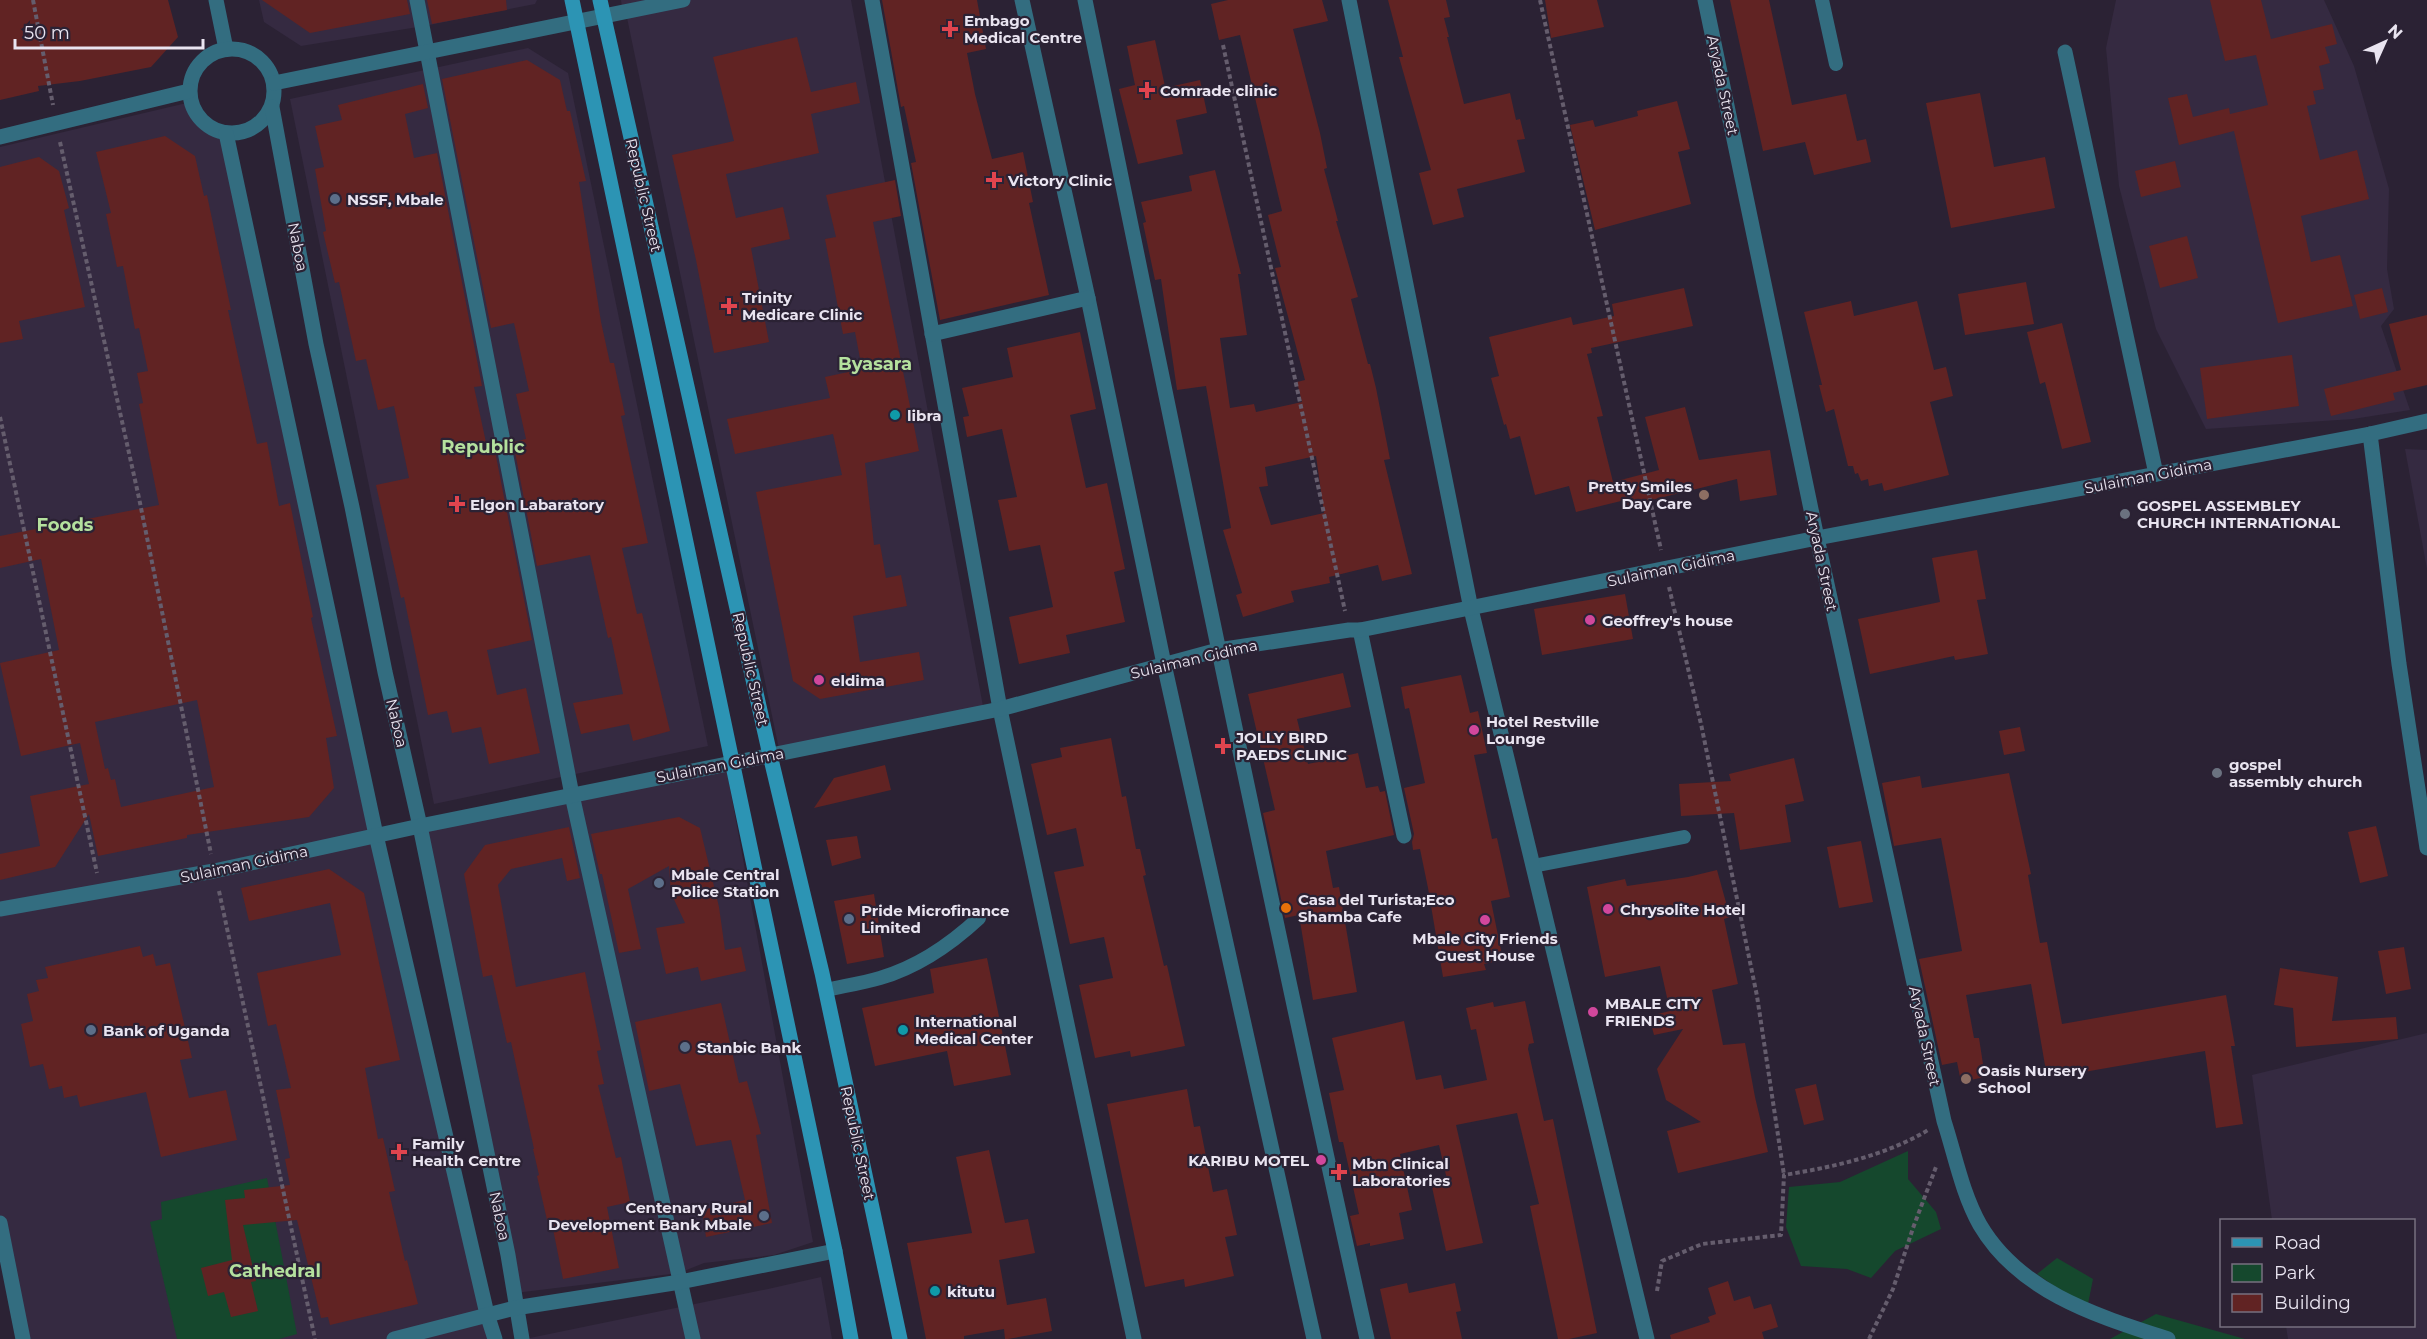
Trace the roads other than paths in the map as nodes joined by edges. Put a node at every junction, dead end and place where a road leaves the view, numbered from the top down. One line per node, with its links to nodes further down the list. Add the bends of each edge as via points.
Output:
1 (216, 0): 13 (street)
2 (417, 0): 14 (street)
3 (572, 0): 12 (main road, Republic Street)
4 (683, 0): 11 (street)
5 (872, 0): 23 (street)
6 (1022, 0): 22 (street)
7 (1085, 0): 30 (street)
8 (1349, 0): 28 (street)
9 (1705, 0): 27 (street, Aryada Street)
10 (1822, 0): 16 (lane)
11 (602, 8): 12 (street); 33 (main road, Republic Street)
12 (577, 20): 14 (street); 34 (main road, Republic Street)
13 (226, 49): 17 (street, via 255,56 266,66); 18 (street, via 200,63)
14 (428, 51): 17 (street); 35 (street)
15 (2065, 52): 26 (street)
16 (1836, 64)
17 (274, 83): 19 (street)
18 (189, 91): 20 (street, via 195,112 202,120); 21 (street)
19 (272, 107): 20 (street, via 253,128); 36 (street, Naboa, via 316,344)
20 (226, 133): 37 (street)
21 (0, 137)
22 (1088, 298): 23 (street); 31 (street)
23 (932, 334): 32 (street)
24 (2427, 421): 25 (street, Sulaiman Gidima)
25 (2370, 434): 26 (street, Sulaiman Gidima); 40 (street)
26 (2156, 474): 27 (street, Sulaiman Gidima)
27 (1817, 538): 28 (street, Sulaiman Gidima); 61 (street, Aryada Street, via 1944,1121 1967,1197 2002,1255 2040,1286 2074,1305)
28 (1471, 609): 29 (street, Sulaiman Gidima); 41 (street)
29 (1354, 630): 30 (street, Sulaiman Gidima); 38 (street)
30 (1218, 650): 31 (street, Sulaiman Gidima); 59 (street)
31 (1164, 664): 32 (street, Sulaiman Gidima); 58 (street)
32 (1000, 709): 33 (street, Sulaiman Gidima); 57 (street)
33 (770, 755): 34 (street, Sulaiman Gidima); 44 (main road, Republic Street)
34 (733, 763): 35 (street, Sulaiman Gidima); 46 (main road, Republic Street)
35 (572, 795): 36 (street, Sulaiman Gidima); 47 (street)
36 (420, 825): 37 (street, Sulaiman Gidima); 48 (street, Naboa, via 508,1255)
37 (376, 835): 42 (street, Sulaiman Gidima, via 214,871); 49 (street)
38 (1404, 836)
39 (1684, 837): 41 (lane)
40 (2427, 848)
41 (1533, 866): 60 (street)
42 (0, 909)
43 (980, 918): 44 (lane, via 924,960 882,977)
44 (826, 990): 56 (main road, Republic Street)
45 (0, 1223): 50 (street)
46 (836, 1251): 47 (street); 55 (main road, Republic Street)
47 (680, 1282): 48 (street); 54 (street)
48 (515, 1308): 49 (street); 53 (street, Naboa)
49 (488, 1314): 51 (street); 52 (street)
50 (23, 1339)
51 (394, 1339)
52 (495, 1339)
53 (522, 1339)
54 (693, 1339)
55 (851, 1339)
56 (900, 1339)
57 (1134, 1339)
58 (1314, 1339)
59 (1367, 1339)
60 (1647, 1339)
61 (2168, 1339)

